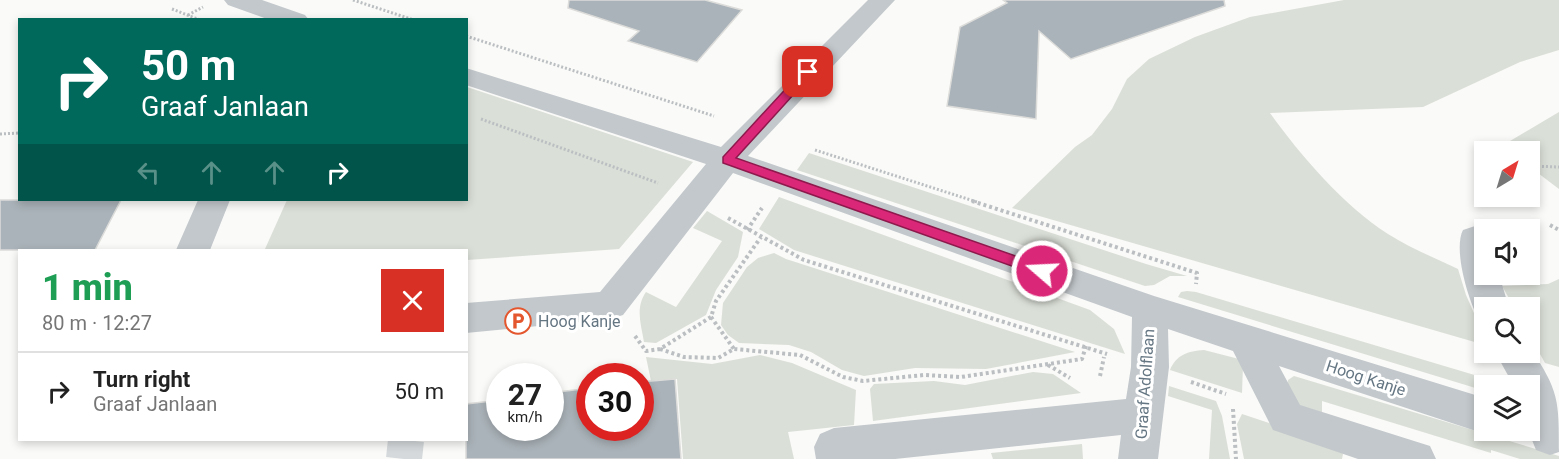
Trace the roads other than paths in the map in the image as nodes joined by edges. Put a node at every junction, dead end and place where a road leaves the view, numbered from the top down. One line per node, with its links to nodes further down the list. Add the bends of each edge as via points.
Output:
1 (237, 0): 3 (street)
2 (882, 0): 5 (street, via 822,58)
3 (290, 18)
4 (468, 77): 5 (street, Hoog Kanje)
5 (728, 160): 8 (street, Hoog Kanje); 9 (street, via 610,305)
6 (214, 201): 7 (street)
7 (193, 249)
8 (1150, 309): 10 (street, Hoog Kanje); 13 (street, Graaf Adolflaan, via 1150,368)
9 (468, 318)
10 (1246, 340): 12 (street, Hoog Kanje); 17 (street, via 1287,418)
11 (1520, 363): 14 (street, via 1535,386)
12 (1474, 413)
13 (1144, 415): 15 (street, via 834,447); 16 (street, Graaf Adolflaan)
14 (1546, 436)
15 (836, 459)
16 (1138, 459)
17 (1416, 459)

